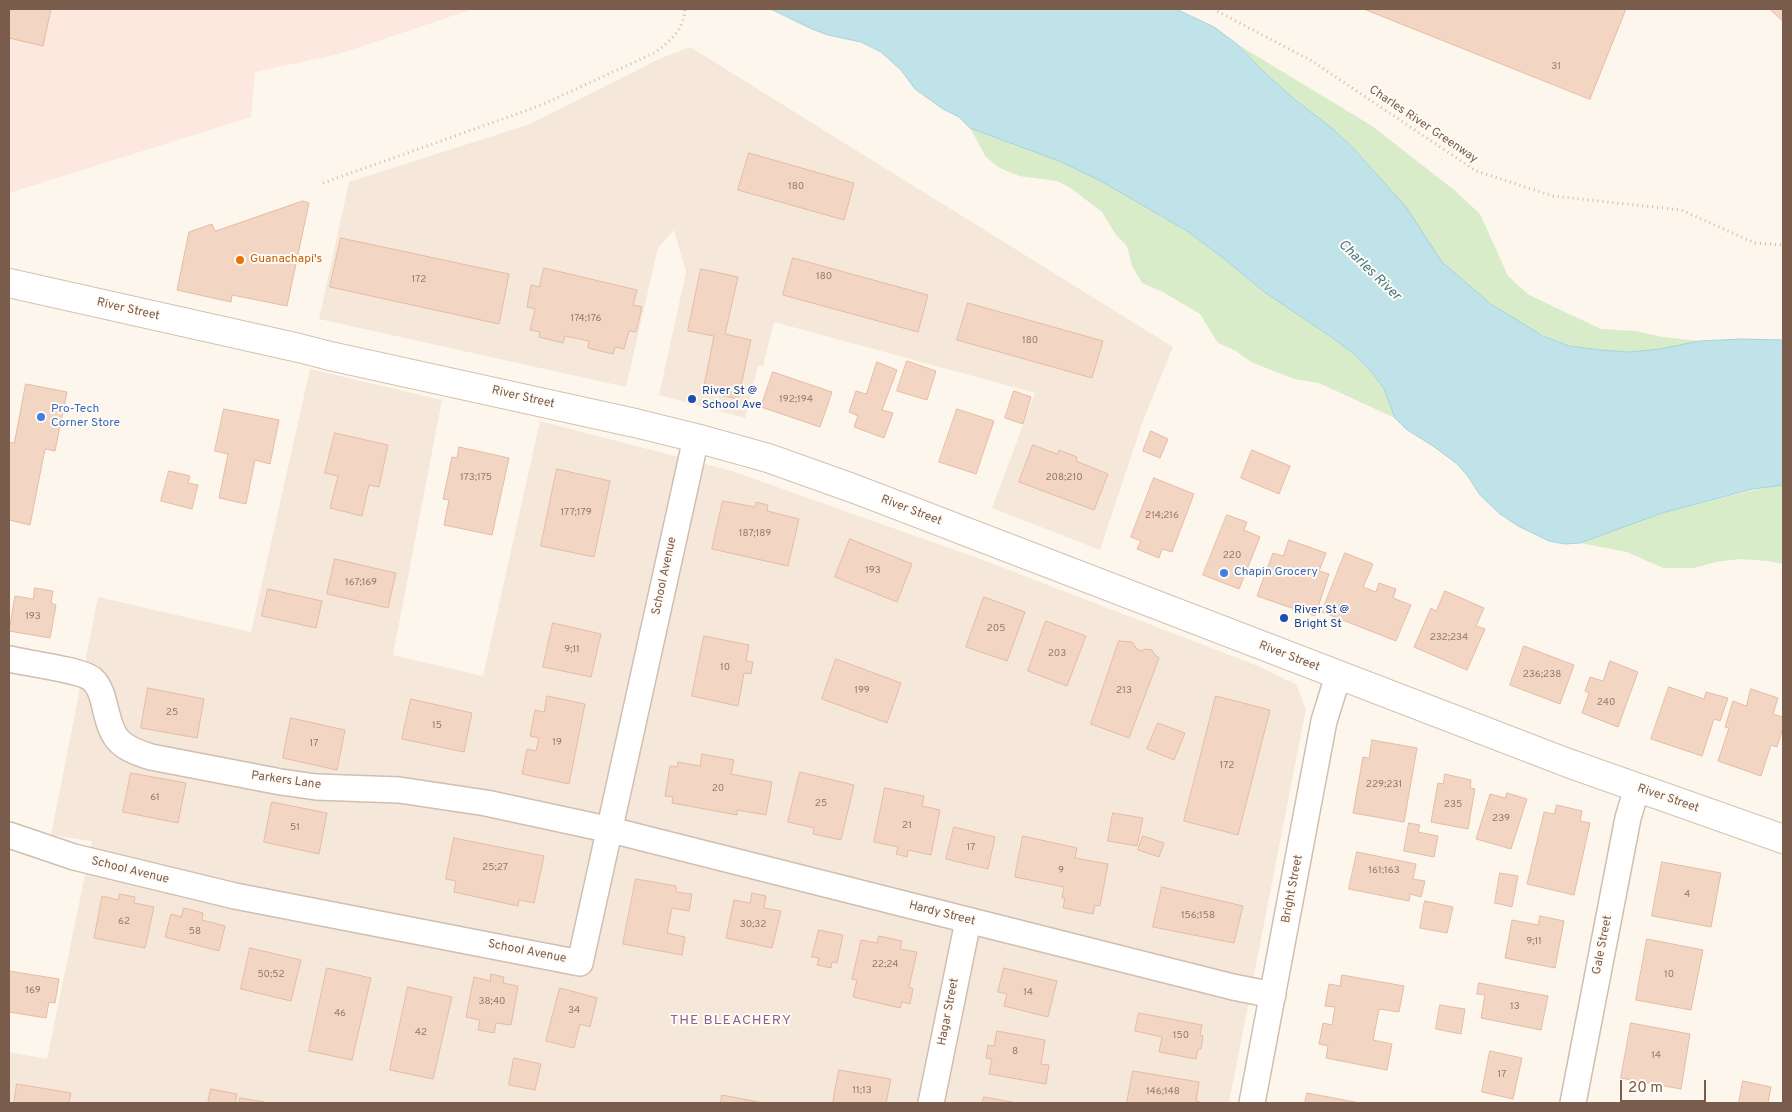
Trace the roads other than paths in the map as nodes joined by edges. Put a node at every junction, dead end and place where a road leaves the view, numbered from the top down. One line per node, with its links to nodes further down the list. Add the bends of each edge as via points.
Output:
1 (9, 283): 2 (main road, River Street)
2 (696, 438): 4 (main road, River Street, via 820,476); 6 (street, School Avenue)
3 (9, 659): 6 (street, Parkers Lane, via 79,673 92,679 100,691 109,726 118,741 136,752 316,787 399,790 466,799)
4 (1338, 676): 5 (main road, River Street); 10 (street, Bright Street, via 1324,722)
5 (1637, 788): 8 (main road, River Street); 13 (street, Gale Street, via 1628,818)
6 (611, 830): 7 (street, School Avenue, via 580,963 226,894 74,857); 9 (street, Hardy Street)
7 (9, 835)
8 (1783, 839)
9 (968, 921): 10 (street, Hardy Street); 11 (street, Hagar Street)
10 (1273, 995): 12 (street, Bright Street)
11 (931, 1103)
12 (1252, 1103)
13 (1573, 1103)

